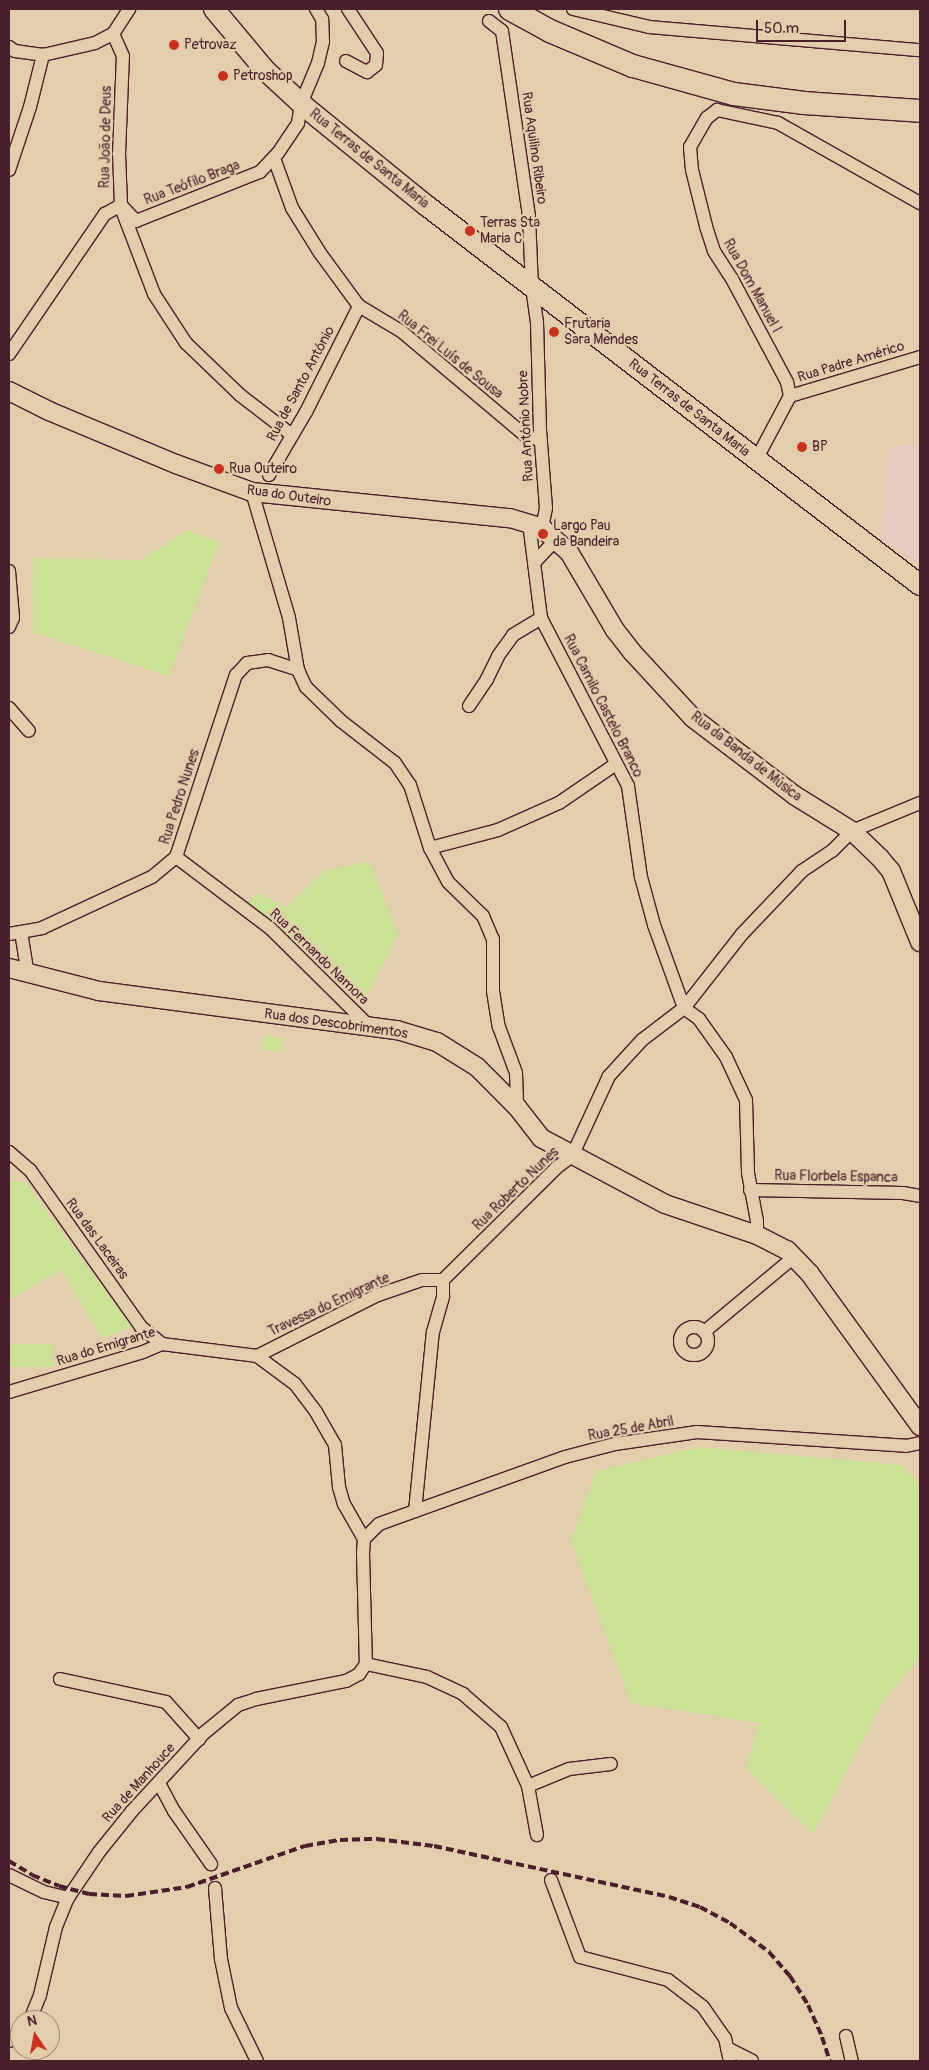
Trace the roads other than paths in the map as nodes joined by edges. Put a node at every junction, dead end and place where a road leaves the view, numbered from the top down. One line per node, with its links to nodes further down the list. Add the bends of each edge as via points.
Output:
1 (129, 9): 9 (street)
2 (214, 9): 15 (main road, Rua Terras de Santa Maria, via 265,70)
3 (316, 9): 15 (street, via 322,19 323,42)
4 (348, 9): 13 (street, via 377,53 376,65 367,72)
5 (510, 9): 16 (highway, via 550,31 633,66 725,92 804,103)
6 (528, 9): 14 (highway, via 636,58 684,72 805,95)
7 (573, 9): 11 (street, via 649,27)
8 (489, 21): 21 (street, Rua Aquilino Ribeiro, via 502,32 529,216)
9 (113, 34): 12 (street, via 95,43); 20 (street, Rua João de Deus, via 123,56 119,154)
10 (9, 47): 12 (street, via 14,51)
11 (920, 50)
12 (43, 55): 18 (street)
13 (346, 62)
14 (920, 102)
15 (301, 104): 17 (street, via 298,123); 21 (main road, Rua Terras de Santa Maria)
16 (920, 111)
17 (274, 158): 20 (street, Rua Teófilo Braga, via 260,172 136,221); 23 (street, Rua Frei Luís de Sousa, via 292,208 320,254)
18 (9, 170)
19 (920, 203): 28 (street, Rua Dom Manuel I, via 778,123 716,110 707,118 690,147 692,170 706,226 714,252 787,382)
20 (121, 205): 25 (street, Rua João de Deus, via 105,214); 29 (street, via 154,294 186,343 240,395)
21 (532, 287): 22 (main road, Rua Terras de Santa Maria); 24 (street, Rua António Nobre)
22 (551, 301): 24 (street); 31 (main road, Rua Terras de Santa Maria)
23 (359, 306): 29 (street, Rua de Santo António); 30 (street, Rua Frei Luís de Sousa, via 401,331 527,437)
24 (537, 322): 30 (street, Rua António Nobre)
25 (9, 354)
26 (920, 357): 28 (street, Rua Padre Américo)
27 (9, 391): 33 (street, Rua do Outeiro, via 176,464)
28 (790, 396): 31 (street)
29 (292, 435): 32 (street, Rua de Santo António)
30 (541, 440): 34 (street, Rua António Nobre, via 546,508)
31 (756, 460): 37 (main road, Rua Terras de Santa Maria)
32 (270, 476)
33 (252, 492): 34 (street, Rua do Outeiro, via 501,518); 40 (street, via 289,618)
34 (542, 530): 35 (street); 35 (street, Rua Camilo Castelo Branco); 46 (street, Rua da Banda de Música, via 569,552 615,630 693,718 794,795)
35 (534, 563): 38 (street, Rua Camilo Castelo Branco)
36 (9, 571): 39 (street, via 13,618)
37 (920, 585)
38 (541, 618): 41 (street, via 513,636); 44 (street, Rua Camilo Castelo Branco)
39 (9, 627)
40 (298, 670): 47 (street, via 306,687 340,721 394,763 410,785); 48 (street, Rua Pedro Nunes, via 268,660 247,663 236,675)
41 (469, 706)
42 (9, 708): 43 (street)
43 (29, 731)
44 (616, 764): 47 (street, via 559,803 498,830); 53 (street, Rua Camilo Castelo Branco, via 628,786 640,877)
45 (920, 803): 46 (street)
46 (852, 832): 50 (street, Rua da Banda de Música, via 891,871); 53 (street, Rua Roberto Nunes, via 832,851 802,871 742,934)
47 (430, 848): 55 (street, via 448,882 483,916 493,939 493,991 499,1027 516,1073)
48 (176, 857): 49 (street, Rua Pedro Nunes, via 152,877 42,928); 54 (street, Rua Fernando Namora, via 270,928)
49 (15, 933): 52 (street, Rua Pedro Nunes)
50 (920, 942)
51 (9, 968): 52 (street, Rua dos Descobrimentos)
52 (28, 975): 54 (street, Rua dos Descobrimentos, via 99,991)
53 (684, 1008): 57 (street, Rua Roberto Nunes, via 642,1040 609,1076); 58 (street, via 699,1018 726,1056 746,1100)
54 (369, 1026): 55 (street, Rua dos Descobrimentos, via 397,1030 437,1042 477,1067)
55 (517, 1106): 57 (street, Rua dos Descobrimentos, via 541,1138)
56 (9, 1152): 64 (street, Rua das Laceiras, via 30,1170 141,1327)
57 (572, 1156): 60 (street, Rua dos Descobrimentos, via 665,1204); 62 (street, Rua Roberto Nunes)
58 (750, 1190): 59 (street, Rua Florbela Espanca); 60 (street)
59 (920, 1196)
60 (757, 1235): 61 (street, Rua dos Descobrimentos)
61 (794, 1257): 63 (street); 67 (street, Rua dos Descobrimentos, via 810,1274)
62 (443, 1280): 65 (street, Travessa do Emigrante, via 422,1280 378,1295); 69 (street, via 443,1296 433,1332)
63 (704, 1332)
64 (162, 1344): 65 (street, Rua do Emigrante); 66 (street, Rua do Emigrante)
65 (257, 1356): 70 (street, Rua do Emigrante, via 295,1384 336,1445 339,1486 344,1504)
66 (9, 1392)
67 (920, 1426)
68 (920, 1443): 69 (street, Rua 25 de Abril, via 906,1446 697,1432 614,1444 573,1455)
69 (415, 1511): 70 (street, Rua 25 de Abril, via 379,1524)
70 (364, 1539): 71 (street)
71 (366, 1664): 73 (street, Rua de Manhouce, via 359,1674 346,1681 238,1705); 76 (street, via 427,1677 463,1694 501,1727)
72 (60, 1679): 73 (street, via 166,1702)
73 (199, 1739): 75 (street, Rua de Manhouce)
74 (611, 1764): 76 (street, via 569,1769)
75 (159, 1782): 78 (street, via 174,1811); 82 (street, Rua de Manhouce, via 132,1811)
76 (528, 1786): 77 (street)
77 (536, 1835)
78 (211, 1864)
79 (9, 1875): 82 (street, via 44,1892)
80 (551, 1880): 85 (street, via 580,1957 668,1980 703,2006)
81 (215, 1888): 86 (street, via 221,1959 231,2008)
82 (68, 1898): 83 (street, Rua de Manhouce, via 56,1928)
83 (34, 2010)
84 (846, 2036): 89 (street)
85 (727, 2048): 87 (street); 88 (street)
86 (257, 2061)
87 (730, 2061)
88 (752, 2061)
89 (852, 2061)

